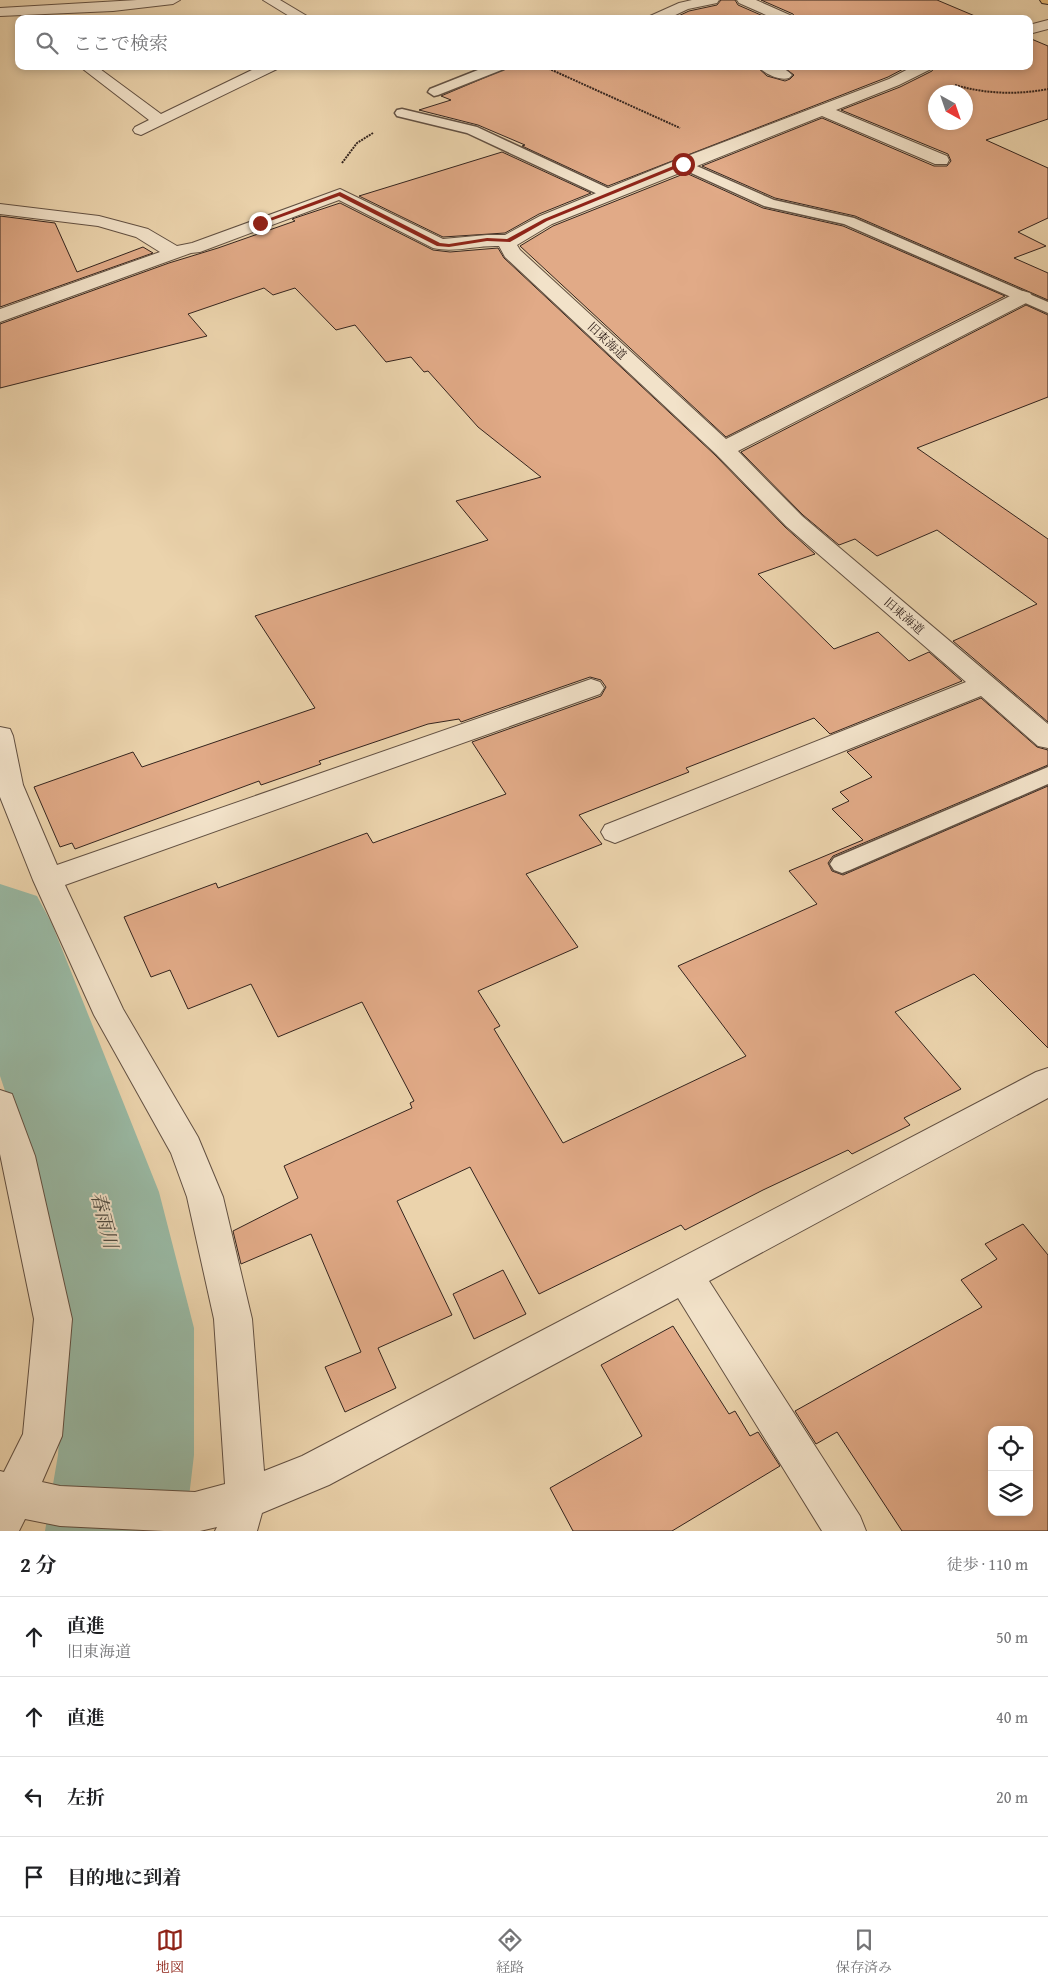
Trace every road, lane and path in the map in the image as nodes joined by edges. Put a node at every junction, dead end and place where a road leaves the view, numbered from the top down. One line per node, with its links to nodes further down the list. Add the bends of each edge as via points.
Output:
1 (173, 0): 5 (street)
2 (270, 0): 8 (street)
3 (712, 0): 9 (street, via 684,6)
4 (744, 0): 10 (street)
5 (79, 9): 6 (street); 7 (street)
6 (0, 12)
7 (58, 15)
8 (298, 15)
9 (667, 15)
10 (779, 15)
11 (1048, 24): 12 (street)
12 (1033, 29)
13 (91, 70): 24 (street)
14 (264, 70): 24 (street)
15 (490, 70): 21 (lane)
16 (552, 70): 26 (path)
17 (773, 70): 19 (street)
18 (915, 70): 20 (path, via 959,87 1025,92); 22 (street, via 894,82)
19 (784, 75)
20 (1048, 89)
21 (434, 92)
22 (822, 110): 26 (street); 27 (street)
23 (402, 113): 29 (path, via 357,143 327,179 344,190); 30 (lane, via 472,130)
24 (160, 121): 25 (street)
25 (141, 130)
26 (724, 148): 28 (street)
27 (941, 160)
28 (683, 164): 30 (street); 34 (lane, via 768,203 849,221)
29 (340, 194): 32 (street, via 439,244); 33 (street)
30 (609, 194): 32 (street, via 546,220)
31 (0, 209): 33 (street, via 99,221 142,233)
32 (508, 241): 37 (street, 旧東海道, via 512,253)
33 (175, 253): 36 (street)
34 (1023, 297): 35 (lane); 37 (street)
35 (1048, 308)
36 (0, 316)
37 (724, 450): 38 (street, 旧東海道, via 794,521)
38 (984, 685): 41 (street, 旧東海道); 43 (street)
39 (591, 688): 45 (street)
40 (0, 736): 45 (street, via 10,785)
41 (1048, 740)
42 (1048, 775): 44 (lane)
43 (615, 832)
44 (842, 864)
45 (48, 880): 50 (street, via 110,1015 186,1148 205,1197 233,1319)
46 (1048, 1082): 48 (street)
47 (0, 1104): 49 (street, via 18,1156 53,1319 42,1436)
48 (685, 1276): 50 (street, via 315,1471); 51 (street)
49 (4, 1505): 50 (street)
50 (241, 1515)
51 (845, 1531)

